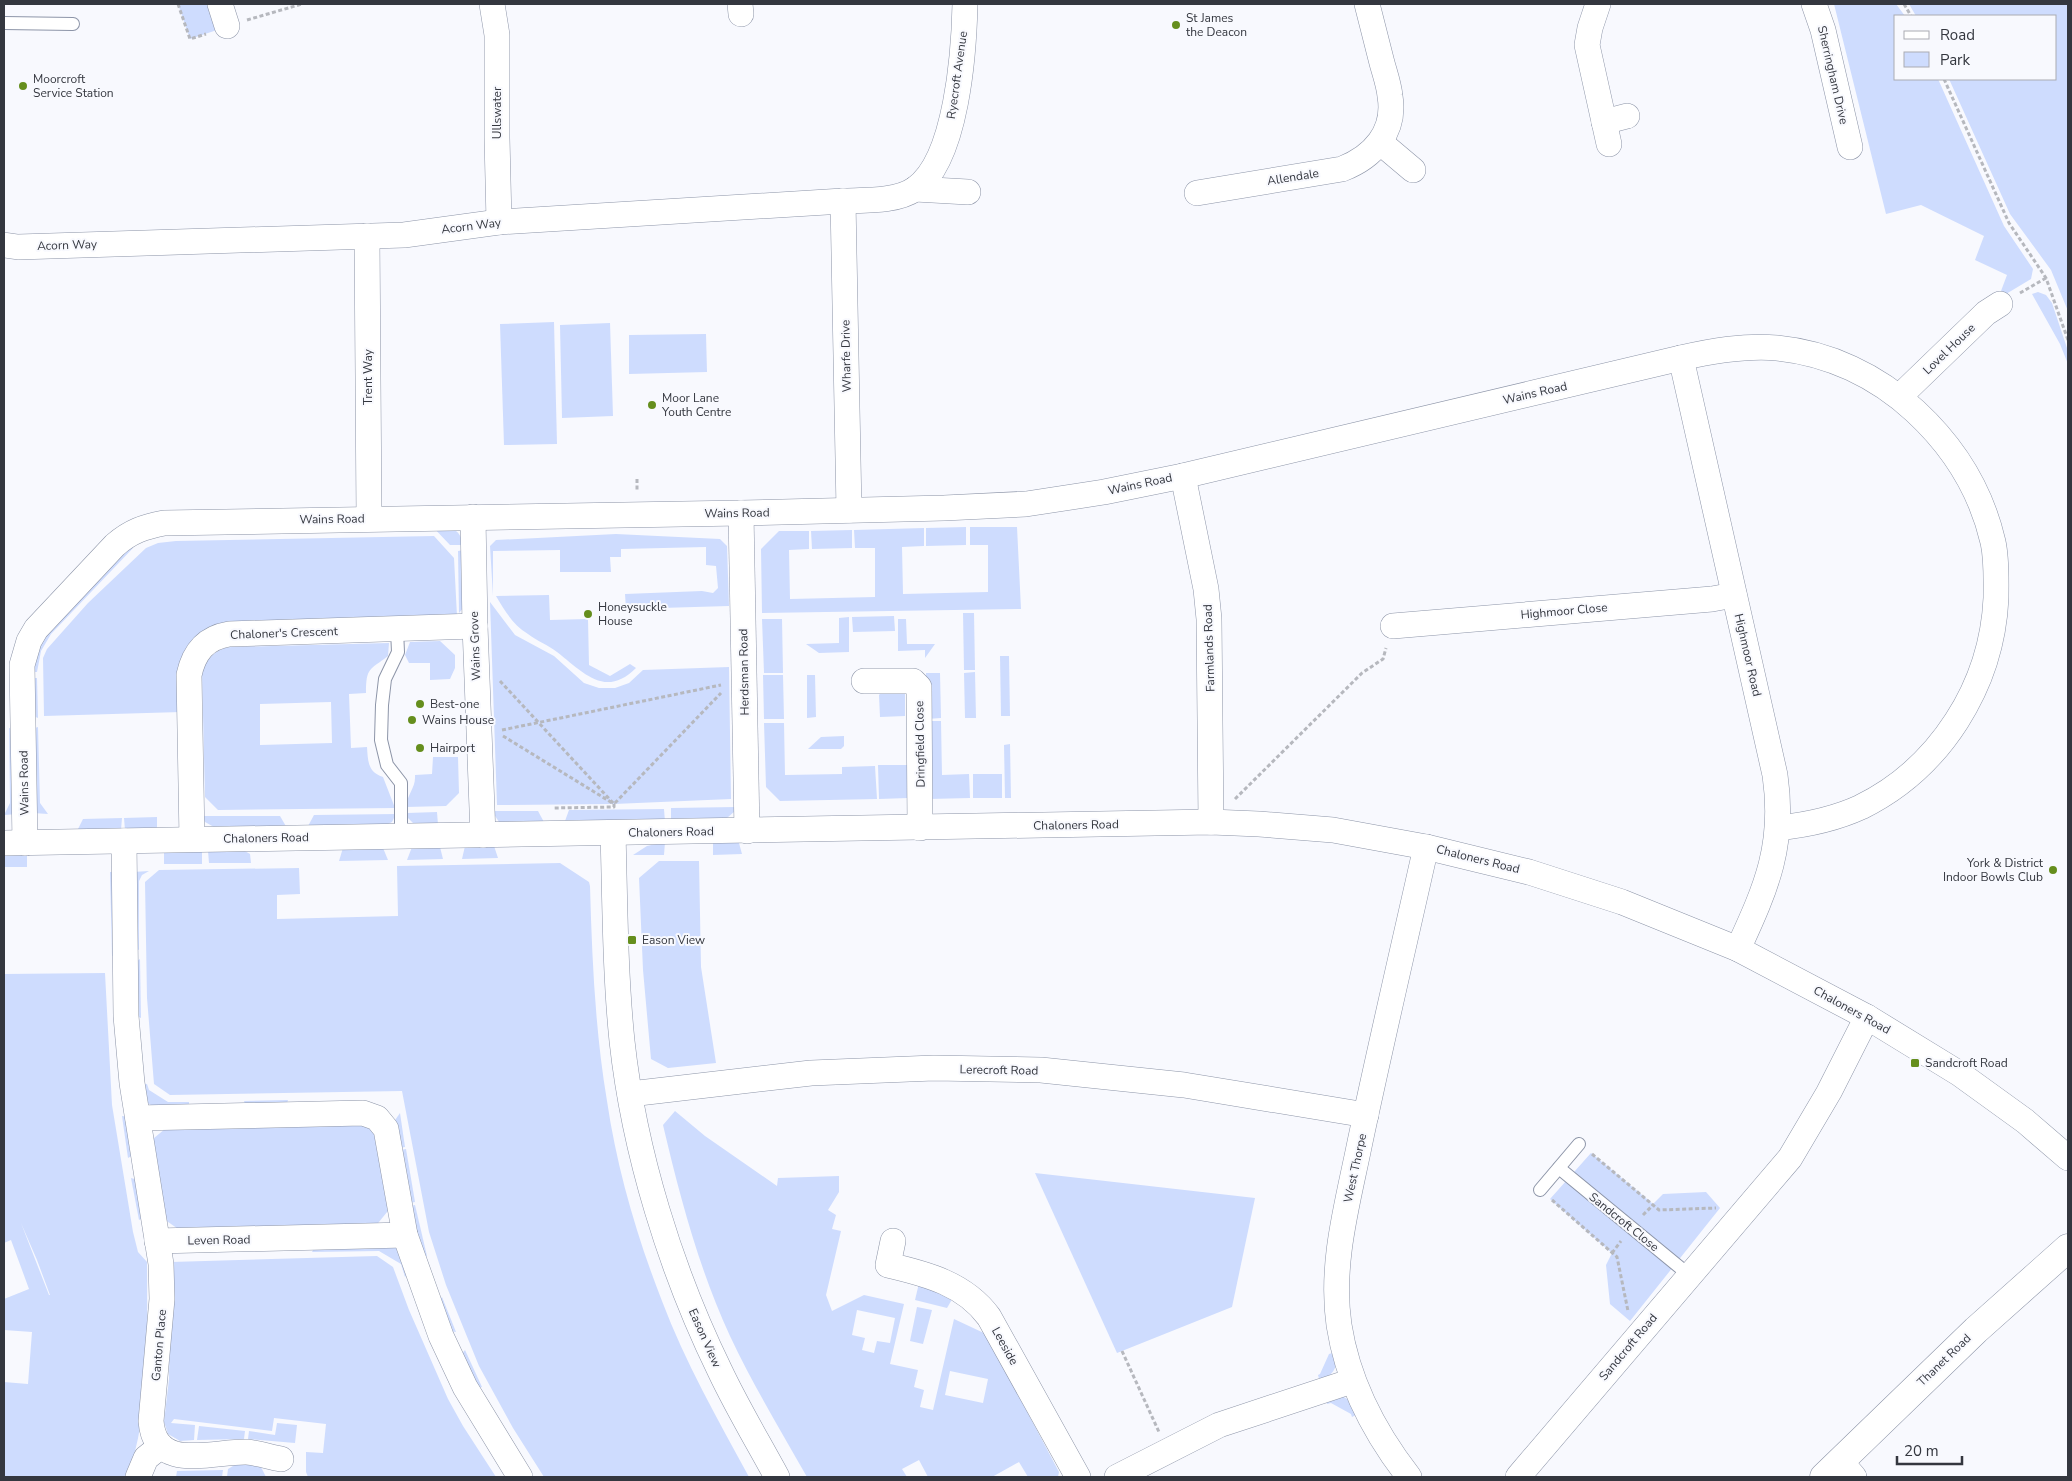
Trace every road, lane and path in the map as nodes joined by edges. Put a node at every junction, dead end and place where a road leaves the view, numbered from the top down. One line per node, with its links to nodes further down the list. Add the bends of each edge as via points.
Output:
1 (492, 4): 19 (street, Ullswater, via 497,35)
2 (965, 4): 15 (street, Ryecroft Avenue, via 957,93 941,154)
3 (1367, 4): 12 (street, Allendale, via 1390,97 1391,113)
4 (1598, 4): 11 (street, via 1587,45)
5 (1814, 4): 13 (street, Sherringham Drive)
6 (1904, 4): 7 (path)
7 (1910, 15)
8 (4, 24): 9 (lane)
9 (73, 24)
10 (1944, 80): 22 (path, via 2009,223)
11 (1613, 127)
12 (1381, 143): 14 (street); 17 (street, Allendale, via 1368,156 1342,169)
13 (1850, 146)
14 (1412, 170)
15 (923, 181): 16 (street); 18 (street, Acorn Way, via 890,197)
16 (968, 192)
17 (1197, 193)
18 (844, 201): 19 (street, Acorn Way); 28 (street, Wharfe Drive)
19 (499, 222): 20 (street, Acorn Way, via 404,235)
20 (367, 236): 21 (street, Acorn Way); 31 (street, Trent Way)
21 (4, 246)
22 (2046, 278): 23 (path); 24 (path)
23 (2000, 304): 26 (street, Lovel House, via 1986,313)
24 (2068, 340)
25 (1681, 358): 26 (street, Wains Road, via 1744,347 1802,351 1863,373); 27 (street, Wains Road); 32 (street, Highmoor Road)
26 (1900, 396): 44 (street, Wains Road, via 1952,450 1970,478 1983,509 1993,543 1997,578 1995,616 1986,657 1974,691 1957,722 1913,771 1860,807 1804,825)
27 (1183, 476): 28 (street, Wains Road, via 1026,504); 42 (street, Farmlands Road, via 1209,618)
28 (849, 510): 29 (street, Wains Road)
29 (741, 513): 30 (street, Wains Road); 38 (street, Herdsman Road)
30 (473, 517): 31 (street, Wains Road); 33 (street, Wains Grove)
31 (369, 518): 51 (street, Wains Road, via 164,523 141,527 115,545 36,629 25,653)
32 (1734, 595): 34 (street, Highmoor Close); 44 (street, Highmoor Road, via 1775,775)
33 (474, 626): 35 (street, Chaloner's Crescent); 36 (street, Wains Grove)
34 (1393, 626): 42 (path, via 1383,659 1362,673)
35 (397, 630): 48 (lane, via 398,652 386,679 381,740 388,765 401,783); 49 (street, Chaloner's Crescent, via 229,634 218,636 199,649 188,674)
36 (476, 673): 39 (path, via 492,673); 47 (street, Wains Grove)
37 (864, 681): 43 (street, Dringfield Close, via 913,681 919,688)
38 (737, 683): 39 (path); 40 (path); 45 (street, Herdsman Road)
39 (538, 722): 40 (path); 40 (path, via 494,731)
40 (614, 804): 41 (path, via 614,807)
41 (553, 808)
42 (1211, 822): 43 (street, Chaloners Road); 52 (street, Chaloners Road, via 1333,830)
43 (920, 828): 45 (street, Chaloners Road)
44 (1778, 828): 53 (street, Highmoor Road, via 1767,883)
45 (747, 831): 46 (street, Chaloners Road)
46 (613, 833): 47 (street, Chaloners Road); 55 (street, Eason View, via 622,1042)
47 (482, 835): 48 (street, Chaloners Road)
48 (402, 836): 49 (street, Chaloners Road)
49 (192, 839): 50 (street, Chaloners Road)
50 (124, 841): 51 (street, Chaloners Road); 57 (street, via 126,1016)
51 (14, 843)
52 (1426, 847): 53 (street, Chaloners Road, via 1529,872 1622,902); 56 (street, West Thorpe)
53 (1738, 949): 54 (street, Chaloners Road)
54 (1867, 1017): 59 (street, Chaloners Road, via 1960,1074 2025,1121); 62 (street, Sandcroft Road, via 1790,1158)
55 (630, 1094): 56 (street, Lerecroft Road, via 811,1073 934,1068 1041,1070 1184,1084); 77 (street, Eason View, via 658,1211 686,1294 720,1371)
56 (1366, 1115): 70 (street, West Thorpe, via 1340,1243 1337,1287 1339,1325)
57 (138, 1118): 63 (street, via 363,1114 377,1118 386,1129); 64 (street)
58 (1579, 1144): 60 (lane); 62 (path, via 1659,1210)
59 (2068, 1158)
60 (1559, 1168): 61 (lane); 67 (lane, Sandcroft Close)
61 (1540, 1190): 68 (path, via 1617,1257)
62 (1747, 1208): 67 (street, Sandcroft Road)
63 (406, 1235): 64 (street, Leven Road); 76 (street, via 441,1336 465,1387)
64 (157, 1241): 71 (street, Ganton Place, via 162,1299 151,1421 155,1439)
65 (2068, 1248): 74 (street, Thanet Road, via 1976,1330)
66 (889, 1262): 78 (street, Leeside, via 928,1274 979,1304)
67 (1689, 1275): 68 (street, Sandcroft Road)
68 (1634, 1340): 81 (street, Sandcroft Road)
69 (1122, 1350): 72 (path)
70 (1352, 1381): 72 (street, via 1219,1425); 80 (street, West Thorpe, via 1372,1423)
71 (161, 1446): 73 (street, via 178,1456 248,1452); 75 (street, via 146,1458)
72 (1168, 1451): 79 (street)
73 (281, 1459)
74 (1839, 1472)
75 (138, 1477)
76 (520, 1477)
77 (778, 1477)
78 (1078, 1477)
79 (1117, 1477)
80 (1409, 1477)
81 (1518, 1477)

